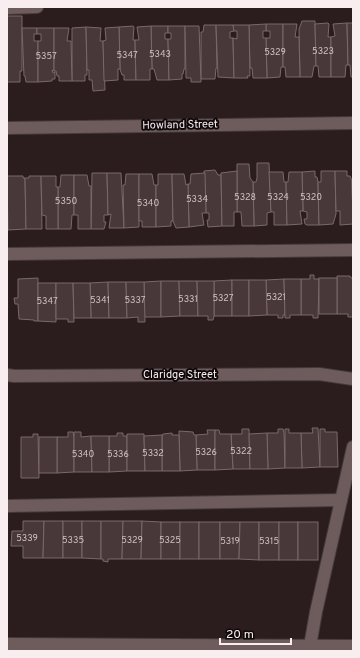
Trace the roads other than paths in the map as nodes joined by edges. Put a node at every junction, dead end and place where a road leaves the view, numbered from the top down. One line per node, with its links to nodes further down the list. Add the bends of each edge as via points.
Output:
1 (37, 7): 2 (street)
2 (7, 8)
3 (353, 123): 4 (street, Howland Street)
4 (7, 128)
5 (353, 250): 6 (street)
6 (7, 254)
7 (7, 375): 8 (street, Claridge Street, via 319,374)
8 (353, 379)
9 (353, 446): 10 (street)
10 (341, 500): 11 (street); 13 (street)
11 (7, 506)
12 (7, 644): 13 (street)
13 (310, 646): 14 (street)
14 (353, 646)

